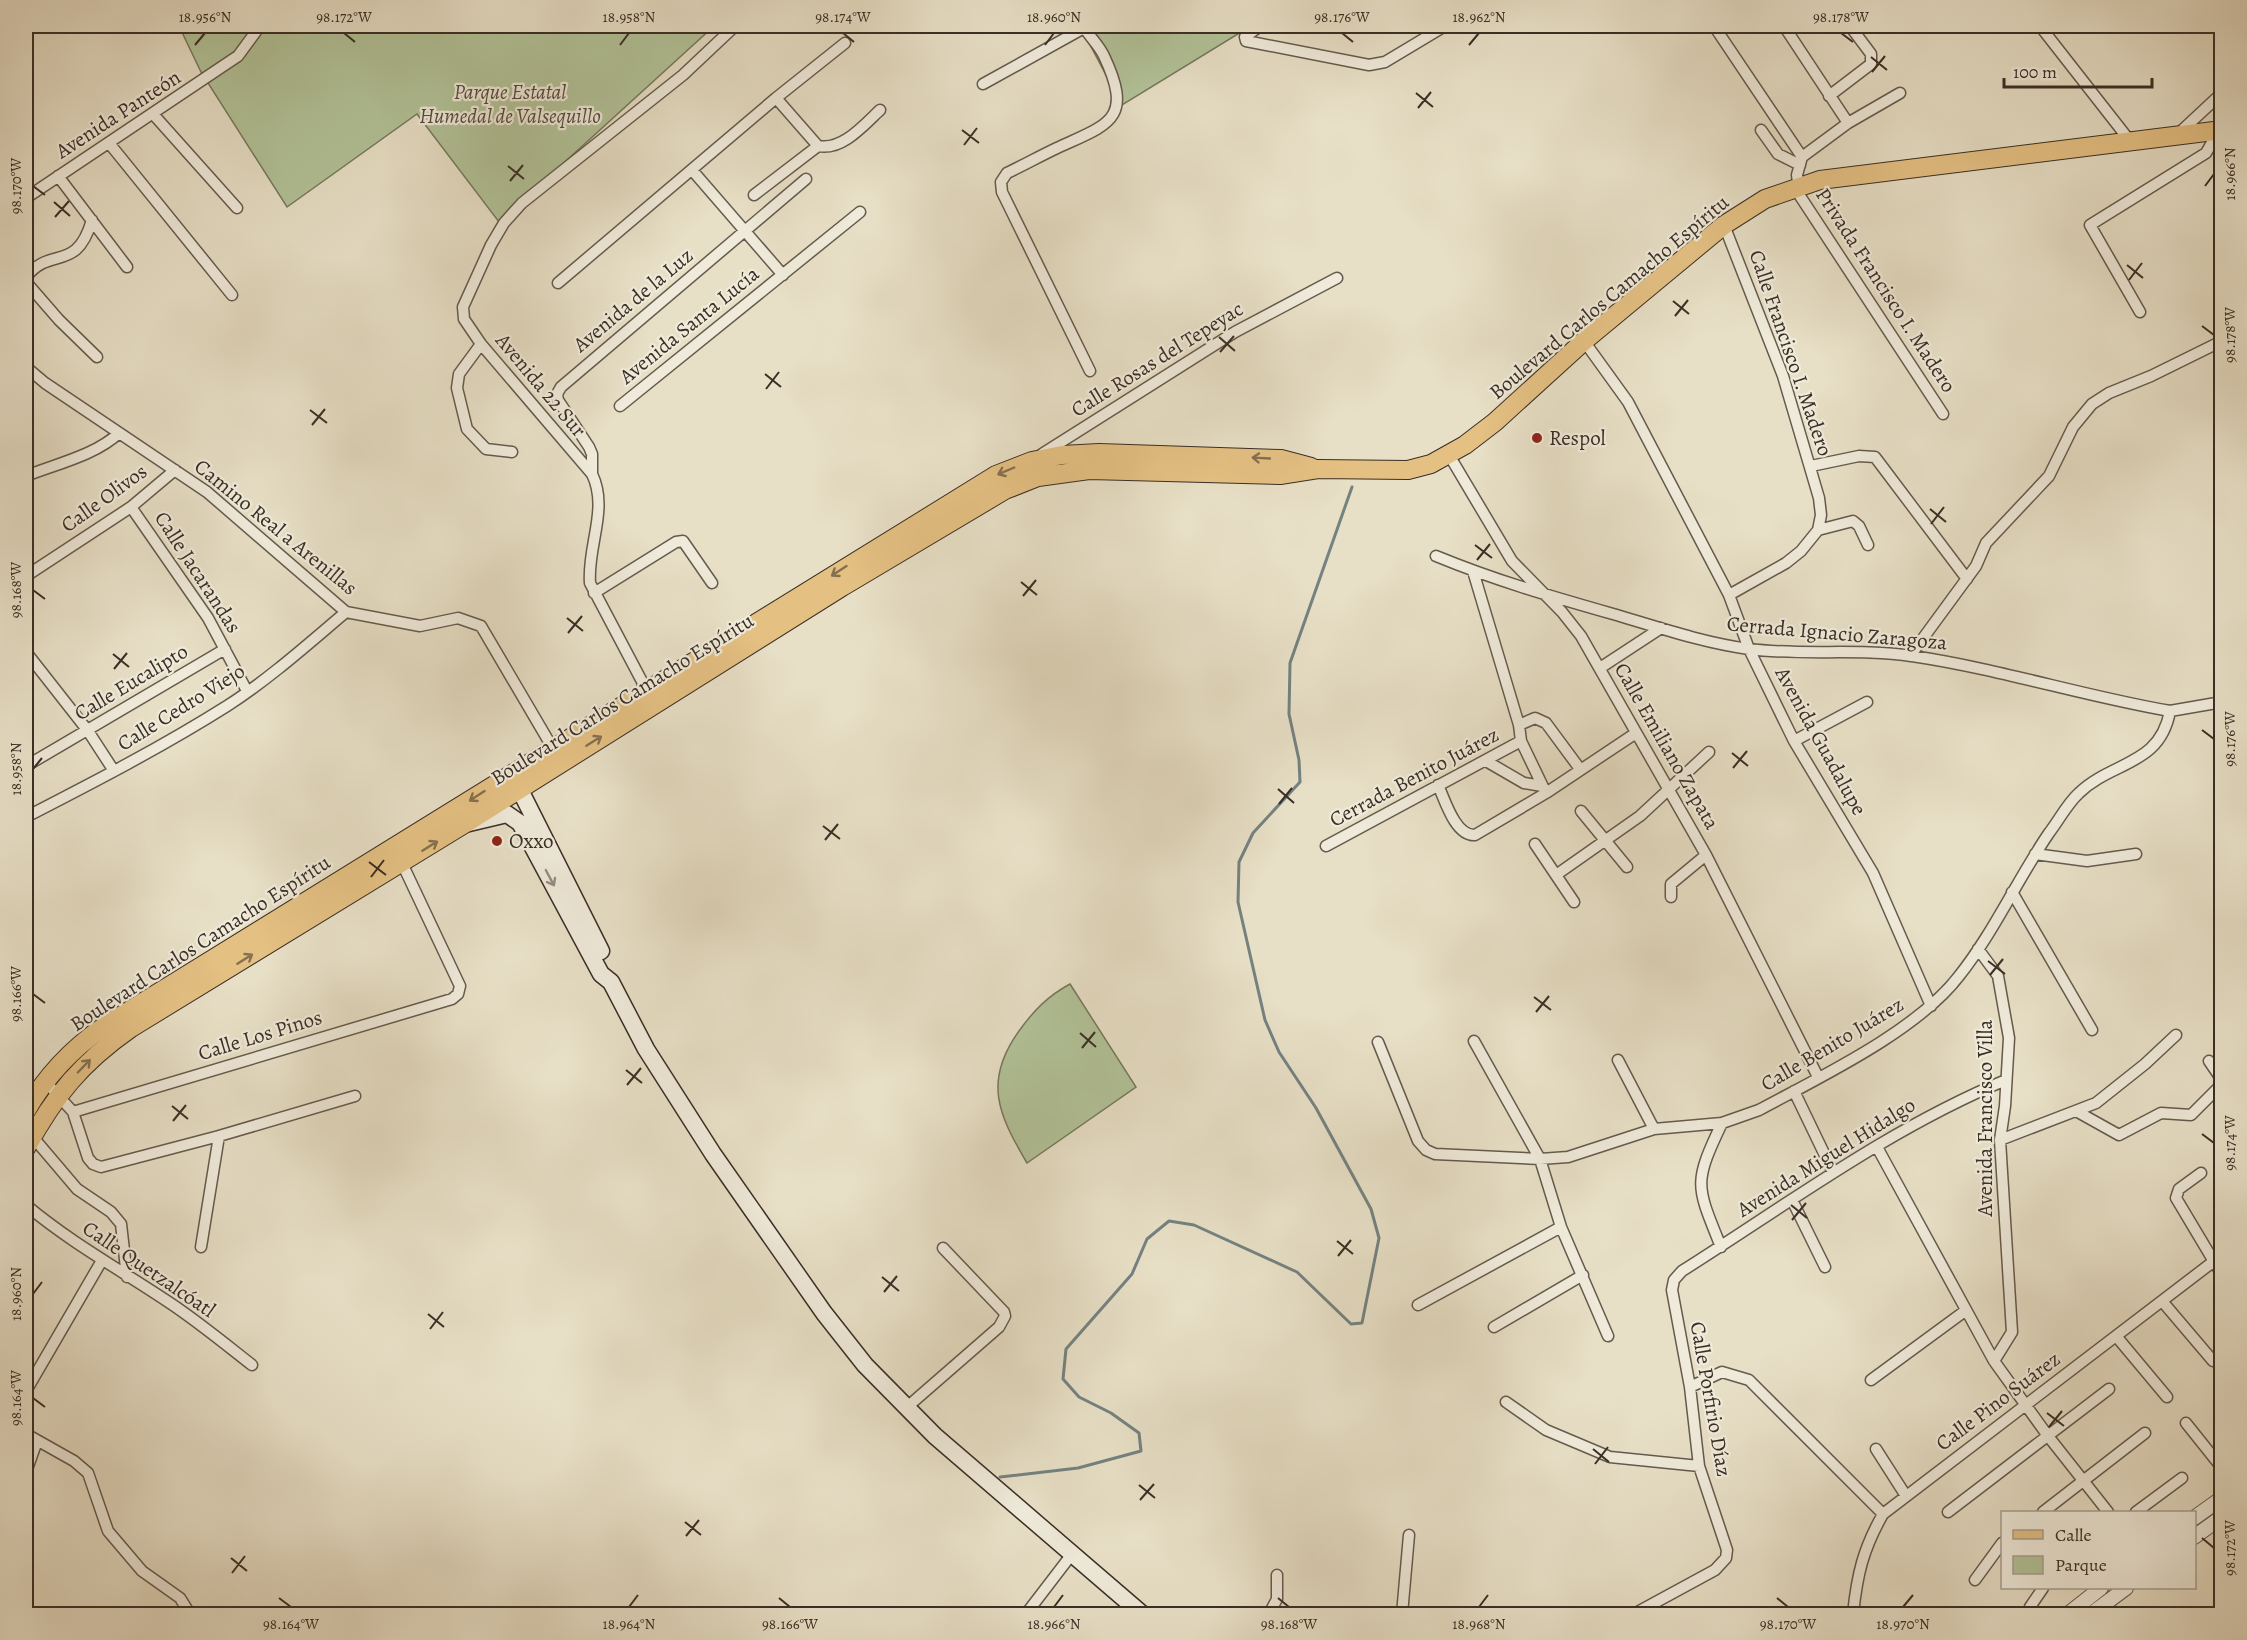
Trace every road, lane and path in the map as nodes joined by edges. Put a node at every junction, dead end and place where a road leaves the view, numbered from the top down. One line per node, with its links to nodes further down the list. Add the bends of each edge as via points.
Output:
1 (260, 26): 17 (street, Avenida Panteón, via 244,50)
2 (735, 26): 47 (street, Avenida 22 Sur, via 683,75 522,203 504,223 463,307 464,319)
3 (1260, 26): 4 (street, via 1245,37 1246,41 1374,65)
4 (1445, 26)
5 (1714, 26): 25 (street)
6 (1850, 26): 14 (street, via 1871,54 1871,64)
7 (2040, 26): 22 (street)
8 (1083, 27): 11 (street); 50 (street, via 1103,54 1114,80 1118,98 1115,109 1104,126 1007,173 1000,182)
9 (1788, 27): 14 (street)
10 (845, 43): 15 (street)
11 (983, 84)
12 (1900, 93): 18 (street)
13 (2222, 93): 21 (street)
14 (1829, 96): 18 (street)
15 (776, 98): 24 (street); 26 (street)
16 (880, 110): 24 (street, via 836,145)
17 (153, 114): 23 (street, Avenida Panteón); 32 (street)
18 (1848, 123): 25 (street)
19 (1761, 130): 25 (street, via 1778,154)
20 (2220, 130): 21 (main road, Boulevard Carlos Camacho Espíritu); 44 (street, via 2206,153 2090,225)
21 (2177, 135): 22 (main road, Boulevard Carlos Camacho Espíritu)
22 (2130, 141): 29 (main road, Boulevard Carlos Camacho Espíritu)
23 (109, 143): 27 (street, Avenida Panteón); 43 (street)
24 (818, 146): 30 (street)
25 (1801, 161): 29 (street)
26 (692, 170): 36 (street); 42 (street)
27 (58, 176): 31 (street, Avenida Panteón); 34 (street)
28 (806, 179): 36 (street, Avenida de la Luz)
29 (1797, 186): 35 (main road, Boulevard Carlos Camacho Espíritu); 52 (street, Privada Francisco I. Madero, via 1806,206)
30 (754, 195)
31 (26, 198)
32 (237, 208)
33 (860, 212): 38 (street, Avenida Santa Lucía)
34 (92, 220): 37 (street); 39 (street, via 82,245 74,252 37,266)
35 (1724, 225): 45 (main road, Boulevard Carlos Camacho Espíritu); 57 (street, Calle Francisco I. Madero, via 1783,376)
36 (745, 231): 38 (street); 60 (street, Avenida de la Luz, via 561,387 558,400 589,447)
37 (128, 267)
38 (783, 275): 51 (street, Avenida Santa Lucía)
39 (26, 277)
40 (1337, 278): 56 (street, Calle Rosas del Tepeyac, via 1235,332)
41 (26, 282): 48 (street)
42 (558, 283)
43 (232, 295)
44 (2140, 312)
45 (1584, 341): 55 (main road, Boulevard Carlos Camacho Espíritu, via 1496,422); 72 (street, Avenida Guadalupe, via 1628,402)
46 (2222, 341): 68 (street, via 2092,404 2079,418 2049,476 1986,543)
47 (481, 344): 54 (street, via 459,374 457,388 466,429 486,449); 60 (street, Avenida 22 Sur)
48 (97, 357)
49 (26, 367): 53 (street, Camino Real a Arenillas)
50 (1090, 371)
51 (620, 406)
52 (1943, 414)
53 (119, 433): 59 (street, Camino Real a Arenillas); 61 (street, via 110,442)
54 (512, 452)
55 (1449, 455): 58 (main road, Boulevard Carlos Camacho Espíritu, via 1408,470); 71 (street, Calle Emiliano Zapata, via 1512,561)
56 (1032, 461): 58 (main road, Boulevard Carlos Camacho Espíritu, one-way to 56, via 1281,459 1156,454 1068,454); 80 (main road, Boulevard Carlos Camacho Espíritu, one-way to 80, via 996,475)
57 (1811, 466): 63 (street, Calle Francisco I. Madero, via 1820,507); 68 (street, via 1867,454 1875,457)
58 (1318, 469): 91 (main road, Boulevard Carlos Camacho Espíritu, one-way to 58, via 1020,483 1089,470 1280,475)
59 (175, 470): 62 (street, Calle Olivos); 73 (street, Camino Real a Arenillas, via 207,492)
60 (592, 474): 70 (street, Avenida de la Luz, via 600,503 589,568)
61 (26, 476)
62 (131, 507): 67 (street, Calle Olivos); 75 (street, Calle Jacarandas, via 183,580)
63 (1818, 530): 64 (street, via 1853,521); 72 (street, via 1786,563)
64 (1868, 545)
65 (1436, 555): 66 (street, Cerrada Ignacio Zaragoza)
66 (1473, 571): 71 (street, Cerrada Ignacio Zaragoza); 85 (street)
67 (26, 576)
68 (1967, 579): 78 (street)
69 (712, 583): 70 (street, via 683,541)
70 (594, 593): 80 (street, Avenida de la Luz)
71 (1545, 594): 74 (street, Cerrada Ignacio Zaragoza); 79 (street, Calle Emiliano Zapata, via 1581,636)
72 (1729, 595): 76 (street, Avenida Guadalupe)
73 (346, 612): 81 (street, Calle Cedro Viejo); 91 (street, Camino Real a Arenillas, via 420,626 458,618 481,626)
74 (1661, 628): 76 (street, Cerrada Ignacio Zaragoza); 79 (street)
75 (225, 649): 81 (street, Calle Jacarandas); 86 (street, Calle Eucalipto)
76 (1749, 649): 78 (street, Cerrada Ignacio Zaragoza); 89 (street, Avenida Guadalupe)
77 (26, 652): 86 (street)
78 (1910, 656): 84 (street, Cerrada Ignacio Zaragoza, via 1993,669)
79 (1600, 668): 87 (street, Calle Emiliano Zapata)
80 (646, 690): 91 (main road, Boulevard Carlos Camacho Espíritu)
81 (247, 691): 95 (street, Calle Cedro Viejo, via 177,737)
82 (1867, 702): 89 (street)
83 (2222, 702): 84 (street)
84 (2170, 711): 108 (street, Calle Benito Juárez, via 2156,745 2080,791)
85 (1519, 725): 88 (street); 94 (street, via 1535,718 1546,723)
86 (88, 731): 93 (street, Calle Eucalipto); 95 (street)
87 (1636, 733): 94 (street); 98 (street, Calle Emiliano Zapata)
88 (1521, 741): 92 (street, Cerrada Benito Juárez); 99 (street)
89 (1794, 741): 119 (street, Avenida Guadalupe, via 1869,866)
90 (1709, 752): 98 (street)
91 (557, 755): 96 (main road, Boulevard Carlos Camacho Espíritu)
92 (1486, 761): 97 (street, Cerrada Benito Juárez); 99 (street)
93 (26, 766)
94 (1580, 769): 99 (street)
95 (114, 771): 102 (street, Calle Cedro Viejo)
96 (516, 781): 100 (main road); 104 (main road, Boulevard Carlos Camacho Espíritu); 110 (main road, Boulevard Carlos Camacho Espíritu, one-way to 110)
97 (1438, 785): 99 (street, via 1459,828 1470,835 1481,833); 107 (street, Cerrada Benito Juárez)
98 (1668, 789): 105 (street, via 1640,816); 111 (street, Calle Emiliano Zapata)
99 (1544, 790)
100 (531, 809): 103 (main road); 118 (main road, via 610,969)
101 (1581, 811): 105 (street)
102 (26, 817)
103 (515, 817): 104 (main road, via 507,814); 118 (main road, one-way to 118, via 601,974)
104 (466, 823): 110 (main road, Boulevard Carlos Camacho Espíritu, one-way to 104)
105 (1605, 840): 112 (street); 113 (street)
106 (1535, 844): 113 (street)
107 (1326, 846)
108 (2035, 854): 109 (street, via 2087,861); 114 (street, Calle Benito Juárez)
109 (2136, 854)
110 (397, 855): 129 (main road, Boulevard Carlos Camacho Espíritu, via 122,1035); 134 (street, Calle Los Pinos, via 460,986 452,999)
111 (1706, 855): 115 (street, via 1675,879 1669,888); 126 (street, Calle Emiliano Zapata)
112 (1626, 867)
113 (1556, 875): 116 (street)
114 (2012, 892): 117 (street, Calle Benito Juárez); 120 (street)
115 (1671, 897)
116 (1574, 903)
117 (1978, 949): 119 (street, Calle Benito Juárez, via 1956,981); 127 (street, Avenida Francisco Villa, via 2002,987 2009,1038)
118 (611, 982): 173 (main road, via 646,1049 713,1154 824,1313)
119 (1930, 1006): 126 (street, Calle Benito Juárez, via 1894,1034)
120 (2092, 1030)
121 (2176, 1035): 133 (street, via 2112,1092)
122 (1474, 1041): 141 (street)
123 (1377, 1042): 141 (street, Calle Benito Juárez, via 1418,1141 1426,1150 1443,1155)
124 (1618, 1060): 136 (street)
125 (2209, 1061): 128 (street)
126 (1818, 1077): 130 (street, Calle Benito Juárez)
127 (2007, 1080): 139 (street, Avenida Francisco Villa); 140 (street, Avenida Miguel Hidalgo, via 1941,1109)
128 (2222, 1082): 133 (street, via 2191,1114 2161,1113 2119,1135)
129 (52, 1088): 132 (main road, Boulevard Carlos Camacho Espíritu); 134 (street); 138 (main road, Boulevard Carlos Camacho Espíritu)
130 (1794, 1091): 135 (street, Calle Benito Juárez, via 1759,1110); 142 (street)
131 (355, 1096): 137 (street)
132 (26, 1111)
133 (2076, 1111): 139 (street)
134 (73, 1112): 137 (street, via 88,1158 101,1167)
135 (1722, 1122): 136 (street, Calle Benito Juárez); 148 (street, via 1700,1177 1704,1204)
136 (1653, 1130): 141 (street, Calle Benito Juárez, via 1569,1156)
137 (219, 1136): 147 (street)
138 (28, 1137): 155 (street, via 77,1189 111,1212 121,1224)
139 (2000, 1140): 163 (street, Avenida Francisco Villa, via 2012,1332)
140 (1877, 1147): 142 (street, Avenida Miguel Hidalgo); 159 (street)
141 (1540, 1159): 146 (street)
142 (1833, 1172): 144 (street, Avenida Miguel Hidalgo)
143 (2201, 1173): 150 (street, via 2179,1190 2176,1198)
144 (1792, 1200): 148 (street, Avenida Miguel Hidalgo); 152 (street)
145 (26, 1205): 151 (street, Calle Quetzalcóatl)
146 (1561, 1227): 153 (street); 158 (street)
147 (201, 1247)
148 (1721, 1247): 156 (street, Avenida Miguel Hidalgo)
149 (943, 1248): 173 (street, via 1005,1316 999,1327)
150 (2217, 1259): 154 (street); 157 (street, Calle Pino Suárez)
151 (101, 1262): 155 (street, Calle Quetzalcóatl); 169 (street)
152 (1825, 1267)
153 (1583, 1275): 160 (street); 161 (street)
154 (2222, 1275)
155 (128, 1277): 165 (street, Calle Quetzalcóatl, via 179,1309)
156 (1674, 1280): 167 (street, Calle Porfirio Díaz, via 1672,1290)
157 (2162, 1300): 162 (street, Calle Pino Suárez); 164 (street)
158 (1418, 1305)
159 (1965, 1311): 163 (street); 166 (street)
160 (1494, 1327)
161 (1608, 1336)
162 (2116, 1336): 170 (street); 172 (street, Calle Pino Suárez)
163 (1994, 1361): 172 (street)
164 (2213, 1361)
165 (252, 1365)
166 (1871, 1380)
167 (1690, 1387): 180 (street, Calle Porfirio Díaz); 191 (street, via 1722,1372 1749,1380)
168 (2109, 1389): 177 (street)
169 (26, 1391)
170 (2167, 1397)
171 (1506, 1402): 180 (street, via 1546,1430 1610,1457)
172 (2024, 1404): 177 (street); 185 (street, Calle Pino Suárez)
173 (906, 1408): 197 (main road)
174 (2186, 1423): 181 (street)
175 (2145, 1433): 184 (street)
176 (26, 1434): 178 (street)
177 (2048, 1436): 184 (street); 190 (street)
178 (37, 1441): 182 (street); 205 (street, via 88,1473 108,1531 135,1564 180,1598)
179 (1876, 1449): 185 (street)
180 (1699, 1466): 203 (street, Calle Porfirio Díaz, via 1724,1540 1726,1558 1715,1570)
181 (2222, 1468)
182 (26, 1472)
183 (2182, 1478): 189 (street)
184 (2084, 1482): 187 (street); 188 (street)
185 (1906, 1496): 191 (street, Calle Pino Suárez)
186 (2222, 1498): 192 (street)
187 (2044, 1511)
188 (2107, 1511)
189 (2137, 1511)
190 (1948, 1512)
191 (1883, 1514): 212 (street, Calle Pino Suárez, via 1859,1563)
192 (2196, 1517)
193 (2222, 1517): 195 (street)
194 (1409, 1535): 209 (street)
195 (2196, 1536)
196 (2001, 1544): 199 (street)
197 (1072, 1554): 206 (street); 207 (main road)
198 (1277, 1575): 208 (street, via 1277,1599)
199 (1975, 1580)
200 (2042, 1589): 204 (street)
201 (2098, 1589): 213 (street)
202 (2123, 1589): 214 (street)
203 (1650, 1604): 210 (street, Calle Porfirio Díaz); 211 (street)
204 (2030, 1607)
205 (190, 1614)
206 (1026, 1614)
207 (1142, 1614)
208 (1269, 1614)
209 (1402, 1614)
210 (1634, 1614)
211 (1656, 1614)
212 (1853, 1614)
213 (2068, 1614)
214 (2091, 1614)

